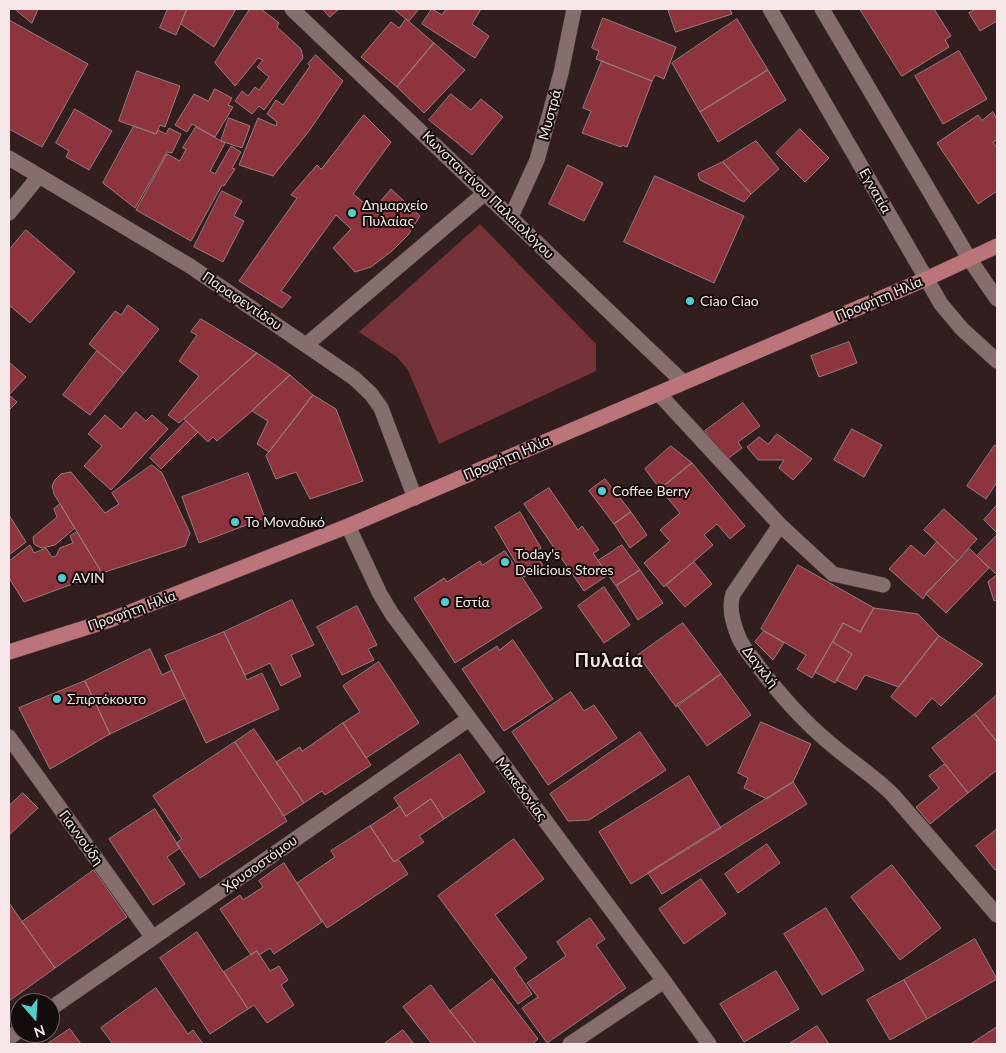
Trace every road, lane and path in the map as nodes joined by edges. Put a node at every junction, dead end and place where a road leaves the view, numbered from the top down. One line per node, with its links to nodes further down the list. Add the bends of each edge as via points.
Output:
1 (292, 9): 7 (street, Κωνσταντίνου Παλαιολόγου)
2 (574, 9): 9 (street, Μυστρά, via 538,160)
3 (770, 9): 12 (street, Εγνατία)
4 (822, 9): 11 (street)
5 (9, 158): 6 (street, Παραφεντίδου)
6 (39, 176): 8 (street); 14 (street, Παραφεντίδου, via 190,266)
7 (486, 193): 9 (street, Κωνσταντίνου Παλαιολόγου); 14 (street)
8 (9, 213)
9 (511, 217): 16 (street, Κωνσταντίνου Παλαιολόγου)
10 (997, 246): 11 (main road, Προφήτη Ηλία)
11 (970, 260): 12 (main road, Προφήτη Ηλία); 13 (street)
12 (926, 279): 15 (street, Εγνατία, via 962,329); 16 (main road, Προφήτη Ηλία)
13 (997, 299)
14 (306, 344): 18 (street, Παραφεντίδου, via 354,378 377,401)
15 (997, 361)
16 (683, 382): 17 (main road, Προφήτη Ηλία)
17 (659, 394): 18 (main road, Προφήτη Ηλία); 19 (street)
18 (415, 498): 20 (main road, Προφήτη Ηλία)
19 (780, 524): 21 (street, via 834,574); 25 (street, Δαγκλή, via 730,602 739,639 796,711 893,795)
20 (348, 526): 22 (main road, Προφήτη Ηλία, via 110,620); 23 (street, Μακεδονίας, via 392,614)
21 (883, 585)
22 (9, 652)
23 (469, 719): 26 (street, Χρυσοστόμου); 27 (street, Μακεδονίας)
24 (9, 737): 26 (street, Γιαννούδη)
25 (997, 916)
26 (153, 938): 28 (street, Χρυσοστόμου)
27 (664, 981): 29 (street); 30 (street, Μακεδονίας)
28 (60, 1003)
29 (570, 1044)
30 (709, 1044)

